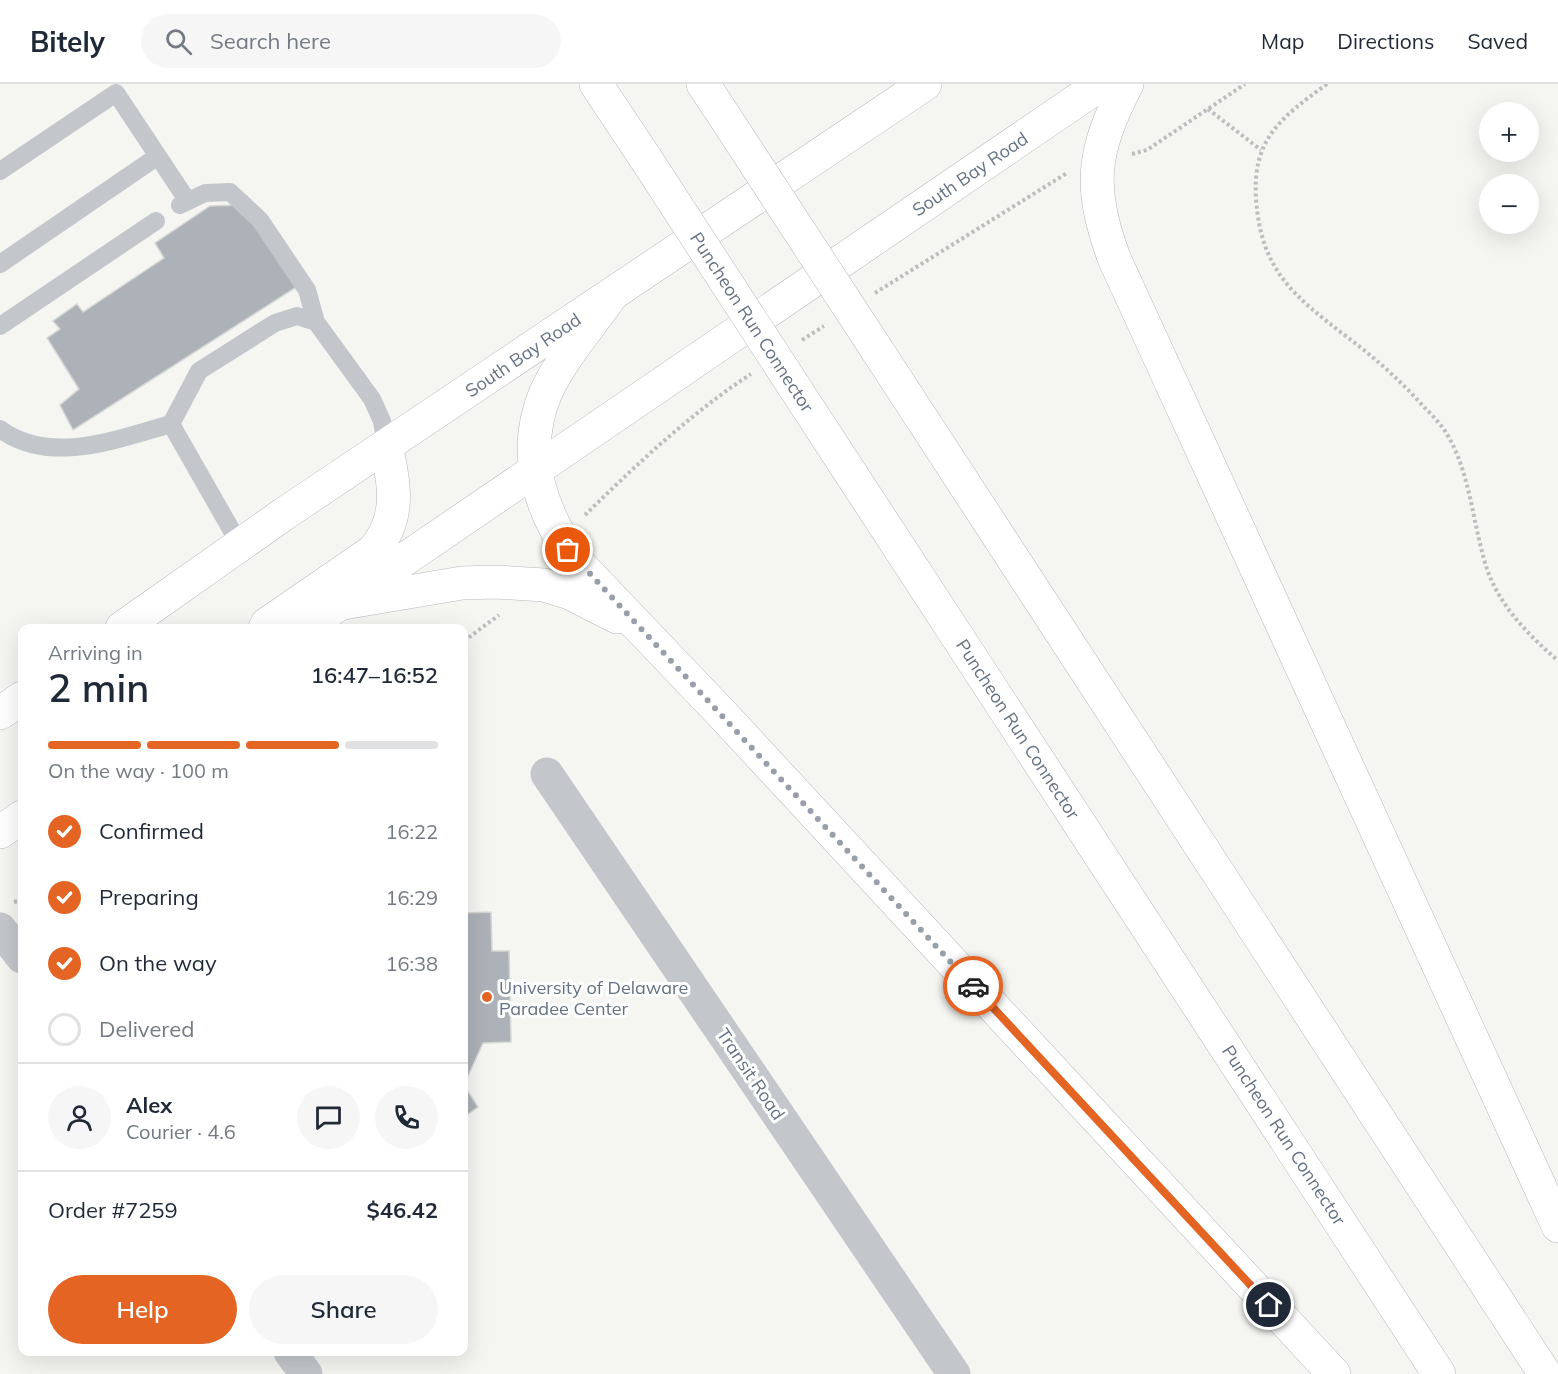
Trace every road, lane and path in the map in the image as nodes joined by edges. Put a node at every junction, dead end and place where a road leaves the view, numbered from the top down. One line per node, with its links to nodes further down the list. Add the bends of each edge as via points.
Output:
1 (596, 84): 39 (highway, Puncheon Run Connector, bridge)
2 (925, 84): 13 (highway, South Bay Road)
3 (1101, 84): 19 (highway, South Bay Road)
4 (1127, 84): 34 (highway, via 1112,113 1096,166 1101,221 1114,258)
5 (1327, 84): 8 (path, via 1275,126)
6 (711, 96): 40 (highway, bridge)
7 (1208, 109): 8 (path)
8 (1261, 150): 26 (path, via 1255,180 1257,220 1268,254 1284,282 1302,302 1410,391 1444,430 1462,467 1491,578 1503,603)
9 (158, 156): 10 (lane, via 116,93); 12 (lane); 14 (lane, via 184,203 205,193 230,192 260,220 307,290)
10 (0, 171)
11 (156, 221): 15 (lane)
12 (0, 264)
13 (611, 296): 18 (highway, South Bay Road); 19 (highway, via 546,393 536,434)
14 (316, 322): 16 (lane, via 297,316 274,323 199,371); 18 (lane, via 372,399 382,421)
15 (0, 326)
16 (171, 424): 17 (lane, via 88,448 42,446 11,437); 20 (lane)
17 (0, 429)
18 (386, 446): 20 (highway, South Bay Road); 23 (highway, via 394,498 384,538 373,551)
19 (534, 472): 21 (highway, South Bay Road); 25 (highway, via 560,539)
20 (240, 545): 22 (highway, South Bay Road)
21 (342, 603): 24 (highway, South Bay Road); 25 (highway, via 462,583 544,585 597,605)
22 (128, 624)
23 (267, 624)
24 (310, 624)
25 (644, 632): 38 (highway)
26 (1558, 661)
27 (547, 774): 37 (street, Transit Road)
28 (18, 820): 29 (highway)
29 (0, 832)
30 (0, 929): 31 (street)
31 (18, 952)
32 (0, 957): 33 (street)
33 (18, 969)
34 (1558, 1226)
35 (293, 1356): 36 (street)
36 (306, 1374)
37 (954, 1374)
38 (1334, 1374)
39 (1439, 1374)
40 (1545, 1374)

